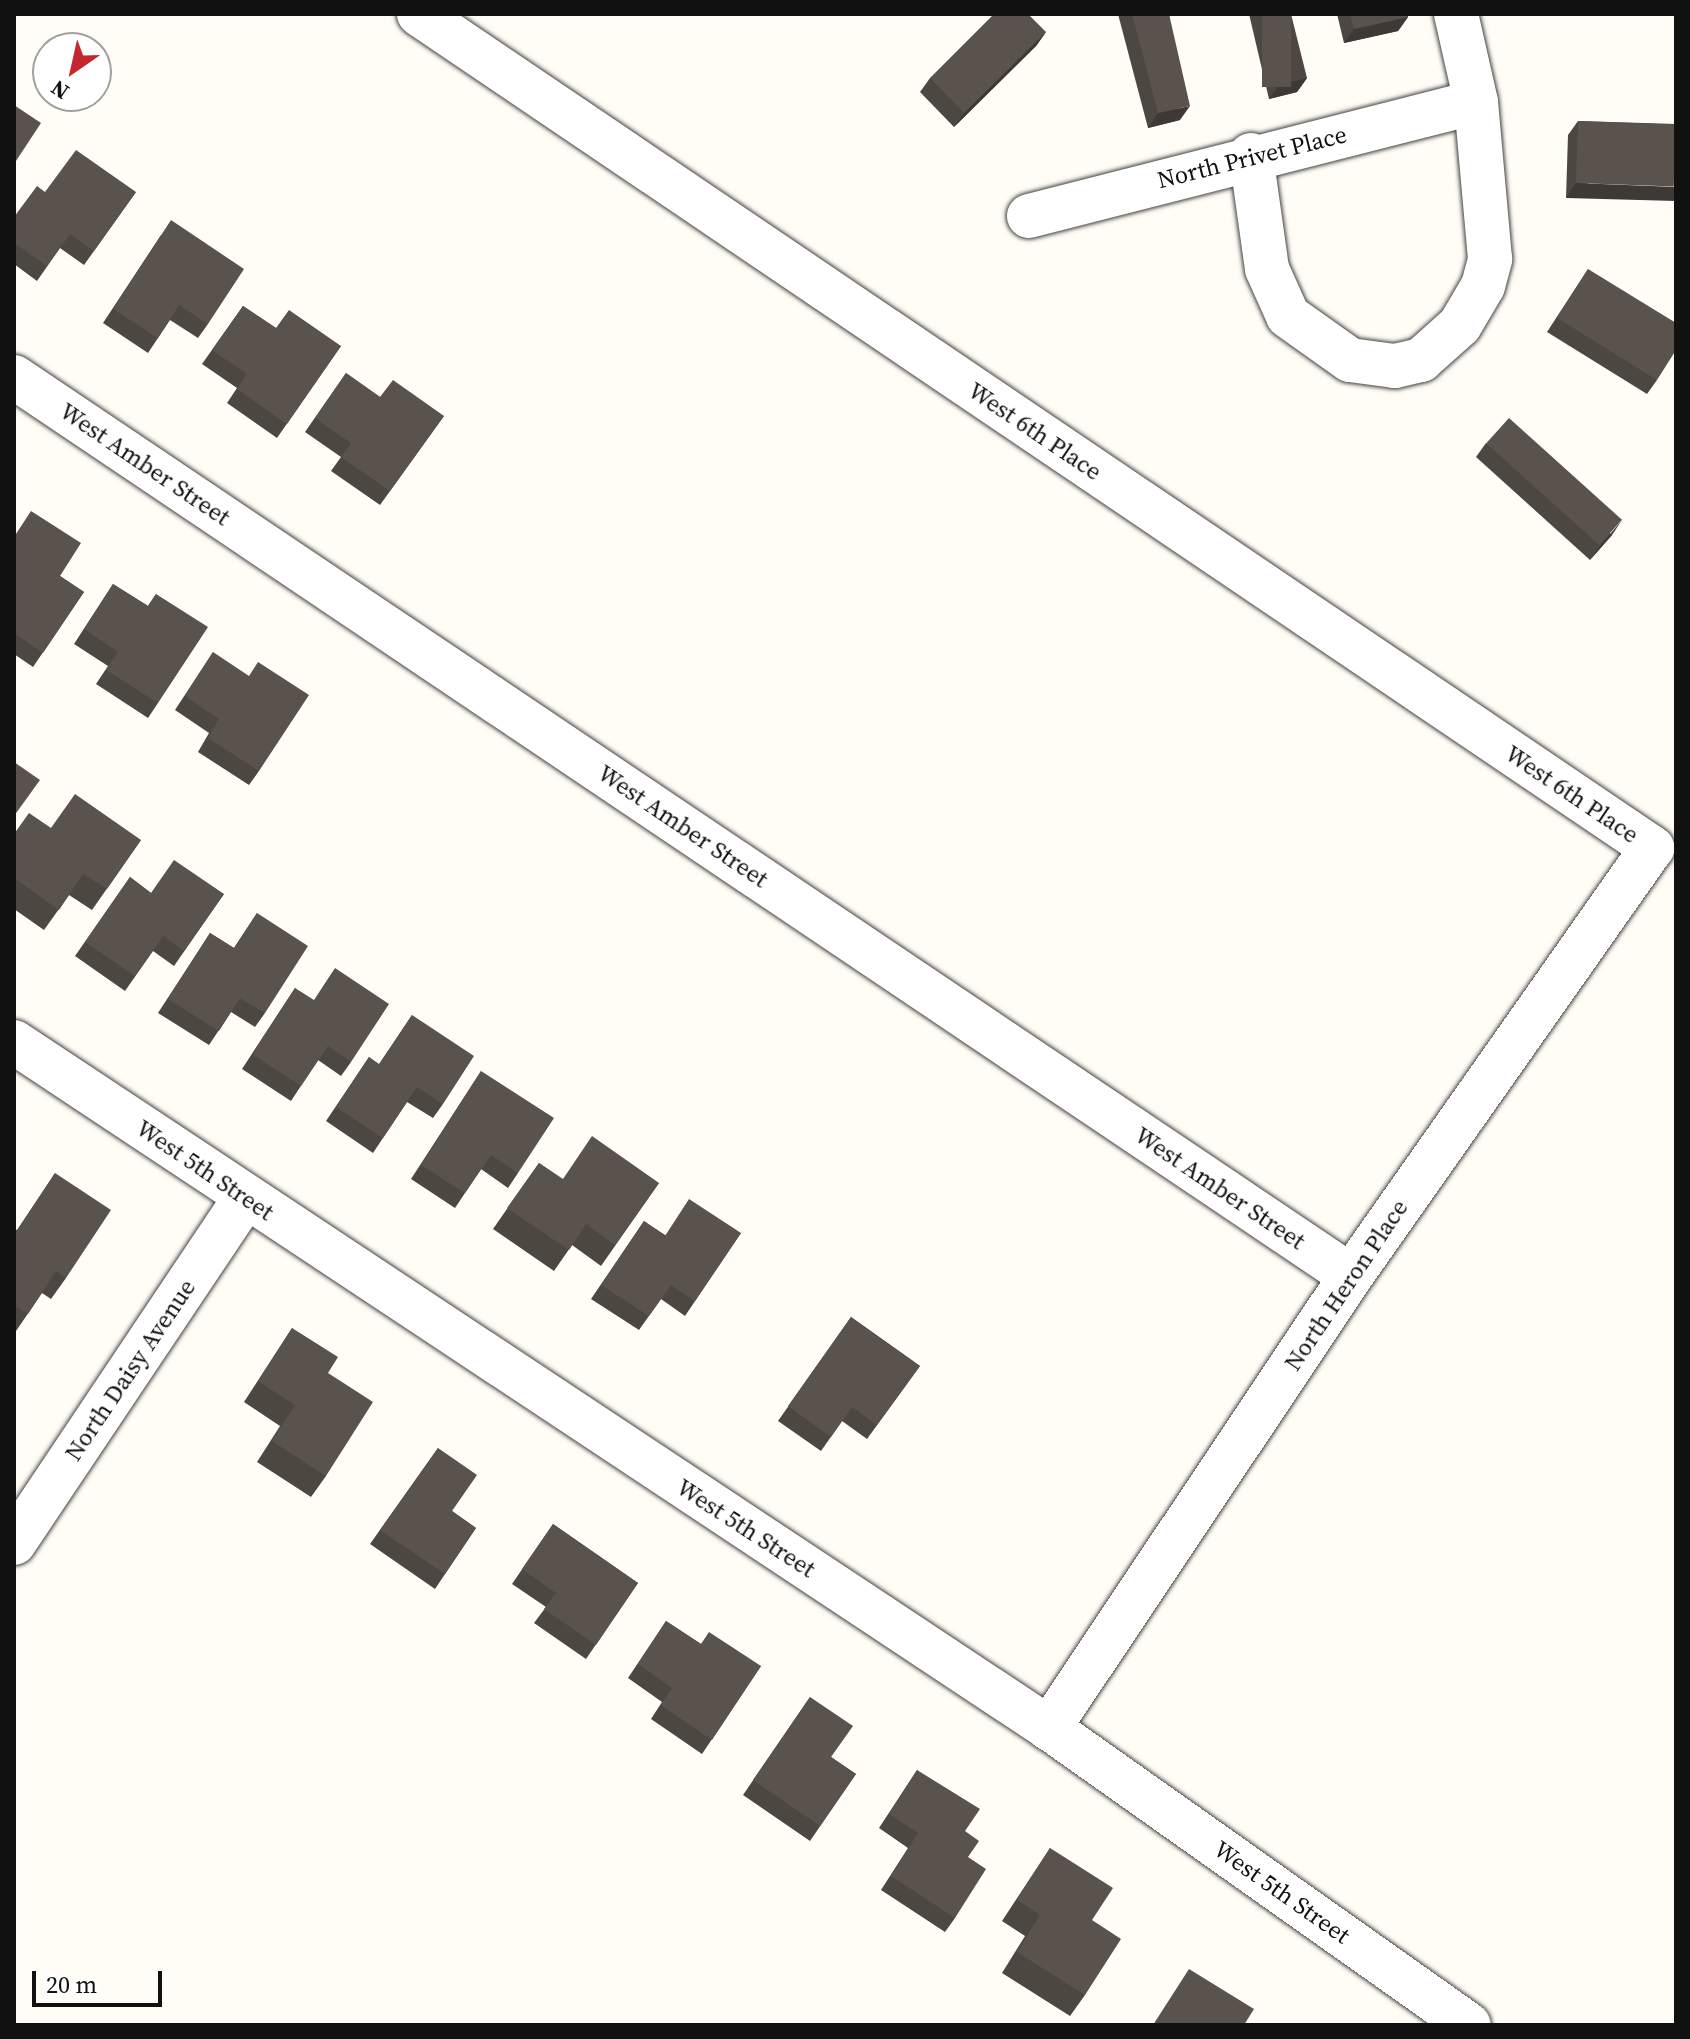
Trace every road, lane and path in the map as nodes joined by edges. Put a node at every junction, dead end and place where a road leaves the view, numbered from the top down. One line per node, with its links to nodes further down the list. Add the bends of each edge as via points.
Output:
1 (419, 14): 7 (street, West 6th Place)
2 (1456, 14): 3 (street)
3 (1476, 102): 4 (street, North Privet Place); 4 (street, via 1490,259 1483,286 1460,325 1421,360 1395,366 1350,360 1288,316 1267,269)
4 (1251, 155): 5 (street, North Privet Place)
5 (1029, 216)
6 (14, 377): 10 (street, West Amber Street)
7 (1652, 848): 10 (street, North Heron Place)
8 (14, 1042): 9 (street, West 5th Street)
9 (246, 1197): 11 (street, North Daisy Avenue); 12 (street, West 5th Street)
10 (1351, 1276): 12 (street, North Heron Place)
11 (14, 1543)
12 (1049, 1728): 13 (street, West 5th Street)
13 (1469, 2025)

